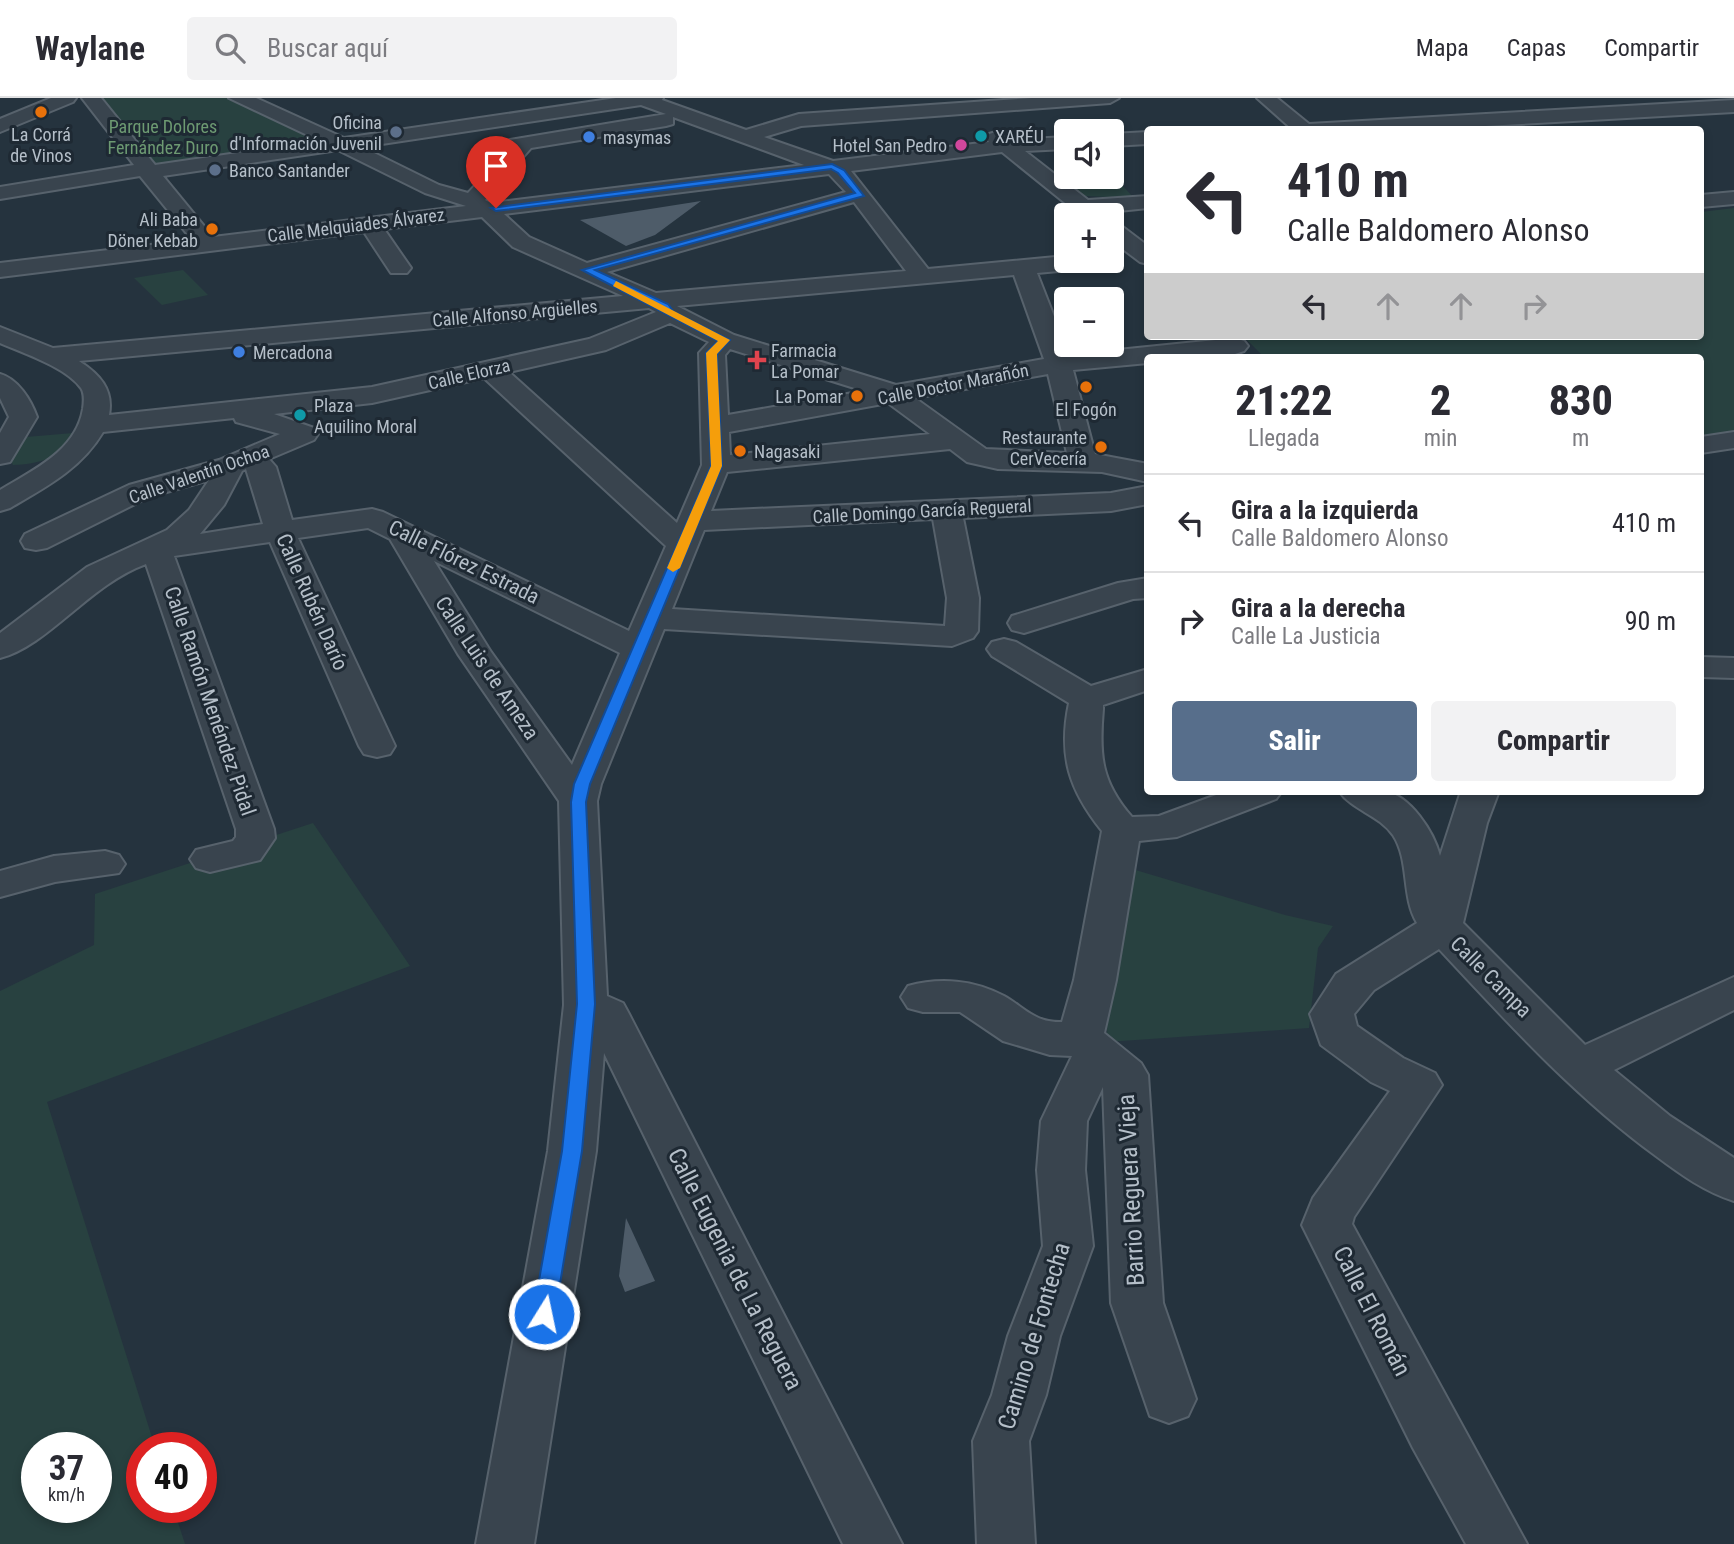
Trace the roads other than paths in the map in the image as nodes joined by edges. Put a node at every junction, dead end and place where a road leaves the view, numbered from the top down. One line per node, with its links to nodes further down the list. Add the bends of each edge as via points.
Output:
1 (67, 98): 18 (street)
2 (91, 98): 31 (street)
3 (238, 98): 10 (street)
4 (525, 98): 13 (street)
5 (1111, 98): 9 (street)
6 (1266, 98): 19 (street)
7 (645, 99): 13 (street); 14 (street)
8 (290, 101): 10 (street)
9 (961, 103): 22 (street, via 799,121); 28 (street)
10 (258, 105): 25 (street)
11 (1734, 106): 12 (street)
12 (1691, 108): 15 (street); 17 (street)
13 (561, 111): 16 (street)
14 (686, 115): 22 (street); 27 (street)
15 (1507, 118): 20 (street); 21 (street)
16 (492, 121): 25 (street); 27 (street)
17 (1722, 124)
18 (0, 126)
19 (1298, 126)
20 (1414, 126)
21 (1518, 126)
22 (747, 136): 30 (street)
23 (1144, 138): 24 (street)
24 (1124, 139)
25 (339, 144): 31 (street); 32 (street)
26 (1054, 144): 28 (street, Calle Melquiades Álvarez)
27 (519, 146): 29 (street); 40 (street)
28 (1004, 146): 30 (street, Calle Melquiades Álvarez); 38 (street)
29 (540, 166)
30 (832, 167): 34 (street); 40 (street, Calle Melquiades Álvarez)
31 (147, 170): 35 (street); 44 (street)
32 (432, 189): 33 (street); 40 (street)
33 (400, 194)
34 (861, 194): 52 (street); 53 (street)
35 (5, 198)
36 (1734, 198): 37 (street)
37 (1704, 201)
38 (1078, 203)
39 (1144, 203): 41 (street)
40 (479, 205): 42 (street, Calle Melquiades Álvarez); 52 (street, via 521,242)
41 (1124, 206)
42 (369, 223): 44 (street, Calle Melquiades Álvarez); 50 (street)
43 (1124, 239): 45 (street)
44 (206, 243): 51 (street, Calle Melquiades Álvarez, via 30,256)
45 (1144, 254)
46 (1144, 257): 47 (street)
47 (1124, 258)
48 (1054, 264): 49 (street, Calle Alfonso Argüelles)
49 (1023, 267): 53 (street, Calle Alfonso Argüelles); 62 (street)
50 (399, 268)
51 (0, 270)
52 (586, 270): 54 (street)
53 (922, 276): 54 (street, Calle Alfonso Argüelles)
54 (662, 307): 56 (street); 58 (street, Calle Alfonso Argüelles); 63 (street, Calle Elorza, via 597,345)
55 (0, 334): 60 (street)
56 (725, 340): 66 (street); 70 (street, via 712,353)
57 (1235, 346): 59 (street, Calle Doctor Marañón)
58 (107, 350): 60 (street, Calle Alfonso Argüelles); 64 (street, Calle Alfonso Argüelles)
59 (1161, 354)
60 (47, 356): 64 (street)
61 (1144, 356): 62 (street, Calle Doctor Marañón)
62 (1059, 365): 66 (street, Calle Doctor Marañón); 76 (street)
63 (490, 369): 68 (street, Calle Elorza, via 372,395); 86 (street)
64 (74, 370): 69 (street, via 87,379 99,398)
65 (0, 382): 67 (street)
66 (896, 396): 70 (street, Calle Doctor Marañón); 71 (street)
67 (10, 404): 73 (street, via 23,417)
68 (203, 412): 69 (street, Calle Elorza); 75 (street, Calle Valentín Ochoa, via 256,417 304,434)
69 (94, 425): 80 (street, via 83,446)
70 (713, 426): 77 (street)
71 (955, 440): 76 (street, via 987,458); 77 (street)
72 (1734, 440): 74 (street)
73 (4, 445)
74 (1704, 445)
75 (240, 462): 84 (street, Calle Rubén Darío, via 262,467); 87 (street, Calle Valentín Ochoa, via 139,491); 88 (street, via 203,514)
76 (1083, 463): 79 (street)
77 (716, 466): 86 (street)
78 (0, 472): 80 (street)
79 (1144, 472)
80 (36, 479): 82 (street)
81 (1144, 496): 83 (street, Calle Domingo García Regueral, via 1111,502)
82 (0, 502)
83 (947, 511): 86 (street, Calle Domingo García Regueral); 90 (street, via 963,598 961,631 952,636)
84 (279, 531): 85 (street, Calle Flórez Estrada, via 372,518); 88 (street, Calle Flórez Estrada); 96 (street, Calle Rubén Darío)
85 (401, 531): 90 (street, Calle Flórez Estrada); 100 (street, Calle Luis de Ameza, via 475,654)
86 (689, 534): 90 (street)
87 (36, 541)
88 (156, 549): 91 (street, via 100,572); 102 (street, Calle Ramón Menéndez Pidal, via 255,829 256,838)
89 (1144, 588): 95 (street, via 1129,590 1014,636)
90 (644, 633): 100 (street, via 582,784)
91 (0, 648)
92 (1704, 667): 93 (street)
93 (1734, 668)
94 (1144, 680): 95 (street)
95 (1087, 699): 101 (street, via 1083,773 1096,799)
96 (377, 746)
97 (1252, 795): 101 (street, via 1163,828)
98 (1365, 795): 105 (street, via 1405,823 1416,842 1431,918)
99 (1478, 795): 105 (street, Calle Campa)
100 (579, 802): 108 (street)
101 (1122, 830): 109 (street, Camino de Fontecha)
102 (228, 855)
103 (105, 864): 104 (street, via 54,869)
104 (0, 884)
105 (1442, 926): 110 (street, Calle Campa); 116 (street, Calle El Román, via 1394,960 1366,973 1343,992 1332,1014 1337,1034 1387,1070 1419,1085 1330,1212 1327,1225)
106 (1734, 992): 110 (street)
107 (923, 997): 109 (street, via 966,997 1019,1030)
108 (586, 1004): 113 (street, via 572,1151); 114 (street, Calle Eugenia de La Reguera, via 607,1014)
109 (1088, 1045): 112 (street, Barrio Reguera Vieja, via 1125,1075 1137,1303); 115 (street, Camino de Fontecha, via 1064,1121 1061,1170 1068,1246 1001,1441)
110 (1582, 1066): 111 (street, Calle Campa, via 1667,1139)
111 (1734, 1182)
112 (1169, 1399)
113 (505, 1544)
114 (873, 1544)
115 (1006, 1544)
116 (1498, 1544)

